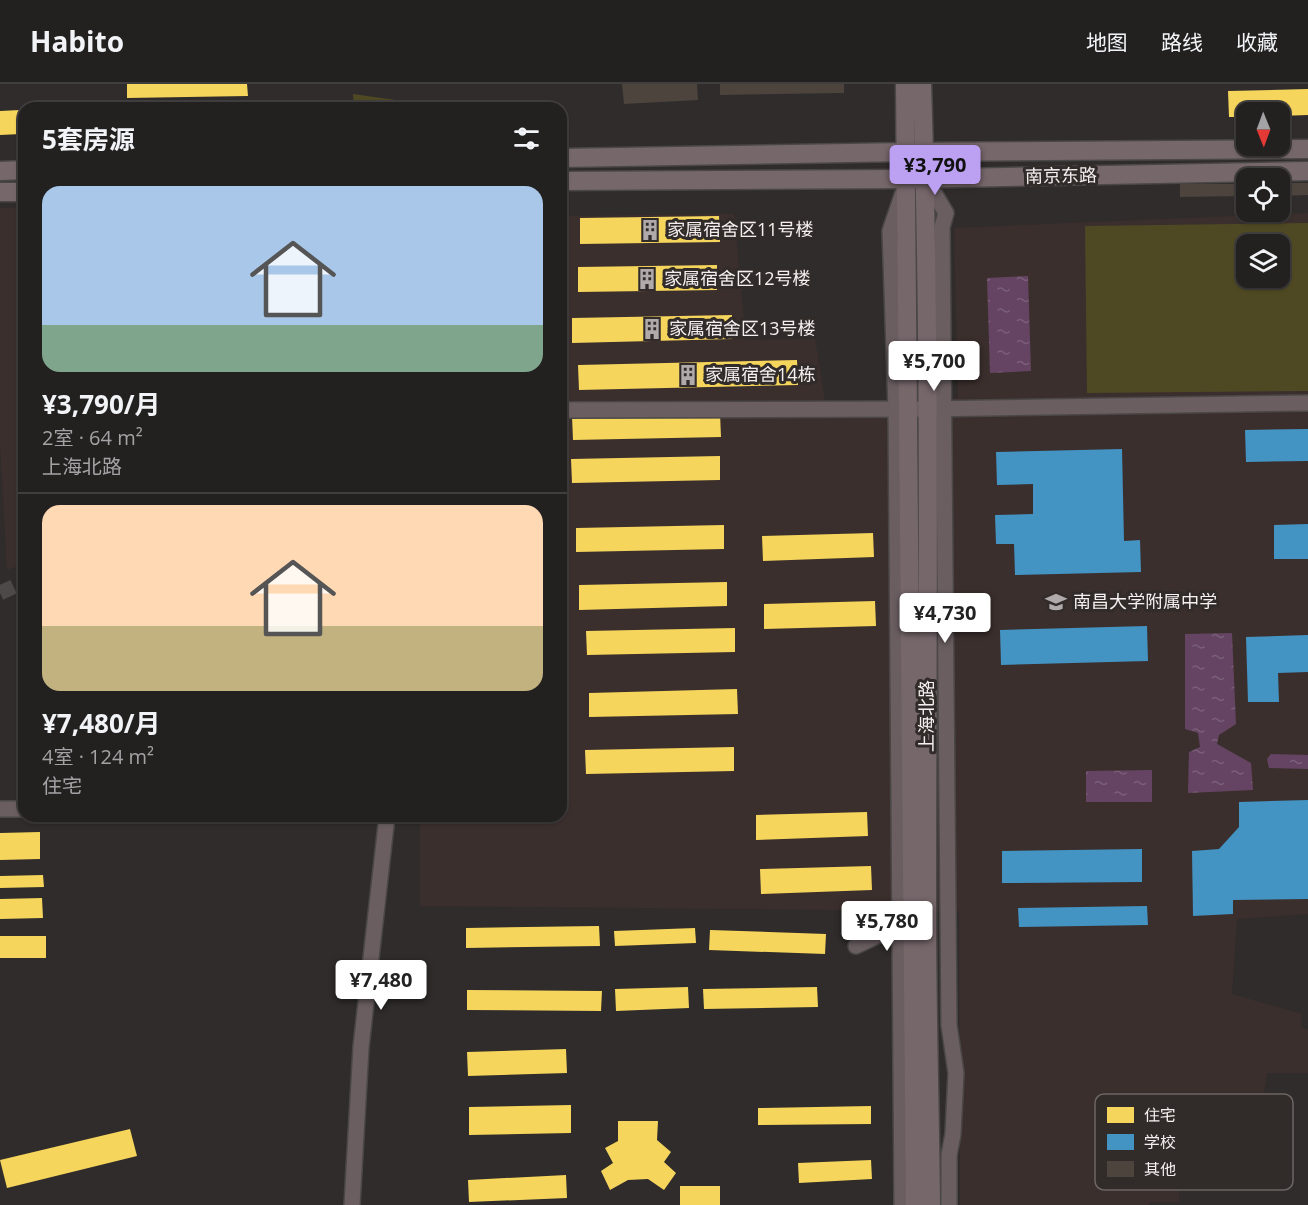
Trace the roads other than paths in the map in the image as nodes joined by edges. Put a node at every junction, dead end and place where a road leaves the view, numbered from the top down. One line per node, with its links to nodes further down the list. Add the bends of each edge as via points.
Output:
1 (905, 84): 4 (main road, 上海北路)
2 (922, 84): 4 (main road, 上海北路)
3 (1308, 149): 4 (main road, 南京东路)
4 (915, 152): 5 (main road, 南京东路); 9 (main road, 上海北路)
5 (567, 158)
6 (18, 170): 7 (main road)
7 (0, 171)
8 (1308, 171): 9 (main road, 南京东路)
9 (916, 178): 10 (main road, 南京东路); 14 (main road, 上海北路); 15 (main road, 上海北路)
10 (567, 181)
11 (0, 192): 12 (main road)
12 (18, 192)
13 (1308, 403): 15 (street)
14 (903, 409): 15 (street); 16 (street); 20 (main road, 上海北路)
15 (936, 409): 25 (main road, 上海北路, via 927,916); 26 (street, via 949,1025 956,1073)
16 (567, 410)
17 (0, 809): 18 (street)
18 (18, 809)
19 (386, 822): 22 (street, via 361,1047)
20 (907, 935): 21 (street, via 879,935); 23 (street); 24 (main road, 上海北路)
21 (856, 946)
22 (352, 1205)
23 (902, 1205)
24 (915, 1205)
25 (931, 1205)
26 (949, 1205)

